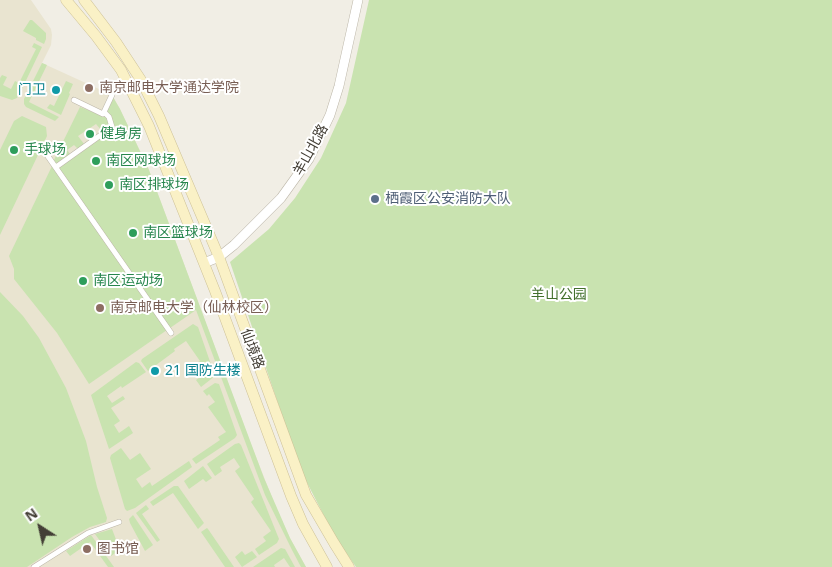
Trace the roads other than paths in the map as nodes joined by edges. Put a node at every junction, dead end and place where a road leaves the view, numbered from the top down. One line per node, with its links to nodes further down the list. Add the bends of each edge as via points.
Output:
1 (66, 0): 10 (main road, 仙境路, via 102,43 133,92)
2 (84, 0): 9 (main road, 仙境路, via 141,80)
3 (358, 0): 9 (street, 羊山北路, via 339,86 317,145 281,198)
4 (112, 95): 6 (street)
5 (74, 100): 6 (street)
6 (104, 112): 8 (street, via 112,128)
7 (47, 155): 8 (street)
8 (56, 167): 11 (street)
9 (219, 257): 10 (street, 羊山北路); 15 (main road, 仙境路, via 306,495)
10 (204, 263): 14 (main road, 仙境路, via 291,496)
11 (171, 332)
12 (118, 522): 13 (street, via 88,533)
13 (34, 567)
14 (327, 567)
15 (350, 567)

